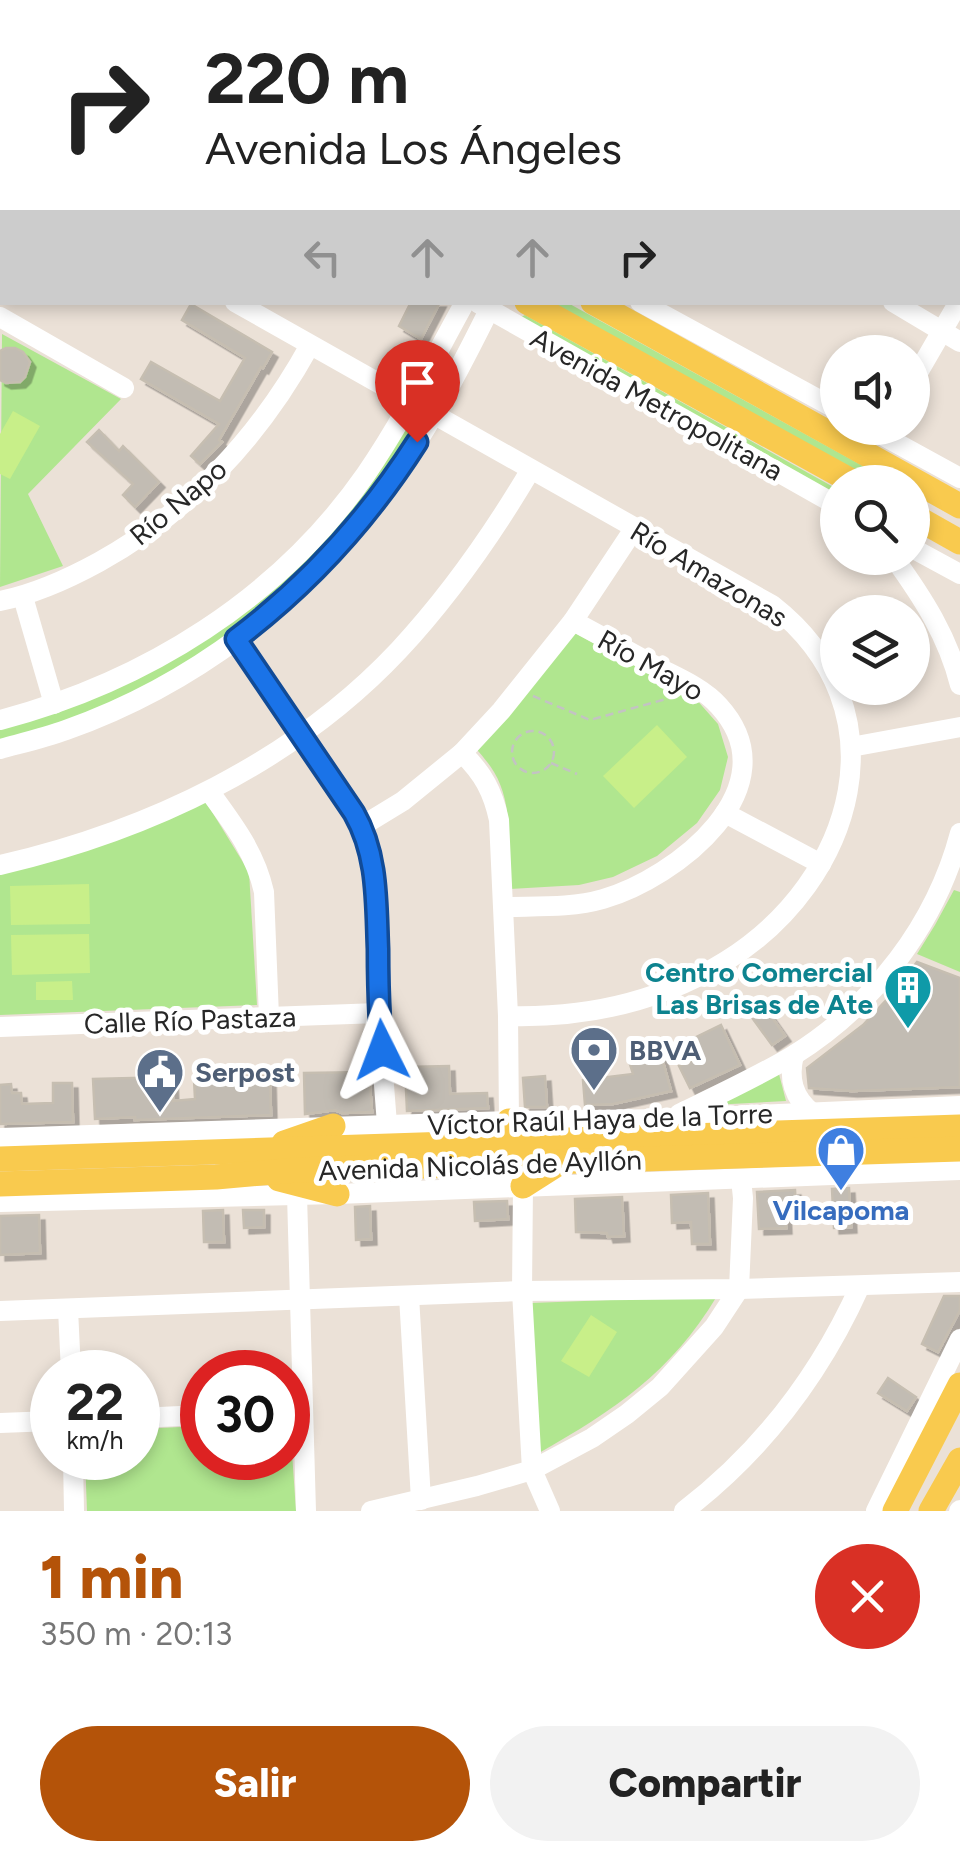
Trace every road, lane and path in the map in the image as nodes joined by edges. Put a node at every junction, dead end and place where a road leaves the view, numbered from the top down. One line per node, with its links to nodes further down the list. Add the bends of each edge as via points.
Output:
1 (240, 305): 12 (street, Río Amazonas)
2 (462, 305): 16 (street)
3 (486, 305): 17 (street); 22 (street, Avenida Metropolitana)
4 (532, 305): 19 (main road, Avenida Metropolitana)
5 (598, 305): 23 (main road, Avenida Metropolitana)
6 (646, 305): 15 (street)
7 (897, 305): 10 (street)
8 (958, 308): 10 (street)
9 (0, 318): 14 (street)
10 (940, 331): 11 (street); 13 (street)
11 (960, 342)
12 (310, 345): 16 (street, Río Amazonas); 30 (street, Río Napo, via 260,425 194,495 114,554)
13 (930, 350)
14 (124, 388)
15 (820, 400)
16 (410, 402): 17 (street, Río Amazonas); 37 (street, via 344,503 263,587 174,649)
17 (432, 415): 20 (street, Río Amazonas); 33 (street, via 392,481 341,545)
18 (905, 445): 21 (street)
19 (822, 465)
20 (530, 471): 25 (street, Río Amazonas); 40 (street, via 487,541 419,628 375,674)
21 (960, 478)
22 (820, 496)
23 (960, 506)
24 (930, 526): 26 (main road)
25 (634, 529): 32 (street); 41 (street, Río Amazonas, via 772,605 799,628 838,688)
26 (960, 542)
27 (930, 558): 28 (street)
28 (960, 574)
29 (906, 575): 34 (street, via 942,632)
30 (23, 597): 31 (street, Río Napo); 37 (street)
31 (0, 601)
32 (573, 622): 43 (street); 47 (street, Río Mayo, via 700,690 727,715 742,761)
33 (236, 639): 40 (street); 42 (street, via 126,705)
34 (960, 685)
35 (525, 692): 36 (path, via 590,720)
36 (683, 694)
37 (54, 704): 38 (street)
38 (0, 720)
39 (960, 727): 41 (street)
40 (300, 734): 46 (street); 48 (street)
41 (851, 747): 50 (street, Río Amazonas, via 843,817)
42 (0, 749)
43 (462, 753): 48 (street); 53 (street, via 495,801)
44 (551, 763): 44 (path, via 554,746 542,732 518,736 511,752 519,768 536,773); 45 (path)
45 (577, 774)
46 (209, 792): 51 (street); 56 (street, via 260,872)
47 (725, 813): 50 (street); 53 (street, Río Mayo, via 689,854 636,886 566,906)
48 (362, 826): 54 (street, via 373,864)
49 (960, 834): 52 (street)
50 (820, 864): 55 (street, Río Amazonas, via 764,933 681,985 585,1013)
51 (0, 865)
52 (954, 874): 58 (street, via 894,966 844,1018)
53 (504, 907): 55 (street)
54 (379, 1013): 56 (street, Calle Río Pastaza); 63 (street)
55 (508, 1016): 62 (street)
56 (269, 1017): 57 (street, Calle Río Pastaza)
57 (0, 1028)
58 (794, 1055): 60 (street, via 791,1081); 61 (street)
59 (960, 1106): 60 (street, Víctor Raúl Haya de la Torre)
60 (812, 1113): 61 (street, Víctor Raúl Haya de la Torre)
61 (667, 1120): 62 (street, Víctor Raúl Haya de la Torre)
62 (509, 1121): 63 (street, Víctor Raúl Haya de la Torre); 68 (main road)
63 (387, 1124): 64 (street, Víctor Raúl Haya de la Torre)
64 (334, 1126): 66 (street, Víctor Raúl Haya de la Torre); 70 (main road)
65 (960, 1127): 68 (main road, Avenida Nicolás de Ayllón)
66 (0, 1138)
67 (960, 1149): 68 (main road, Avenida Nicolás de Ayllón)
68 (560, 1152): 70 (main road, Avenida Nicolás de Ayllón, via 314,1170); 74 (main road)
69 (0, 1159): 70 (main road, Avenida Nicolás de Ayllón)
70 (260, 1162): 73 (main road, Avenida Nicolás de Ayllón); 75 (main road)
71 (960, 1170): 72 (street)
72 (740, 1179): 74 (street); 80 (street)
73 (0, 1184)
74 (524, 1186): 75 (street); 81 (street)
75 (336, 1194): 76 (street)
76 (297, 1195): 77 (street); 83 (street)
77 (0, 1202)
78 (960, 1282): 79 (street)
79 (860, 1286): 80 (street); 103 (street, via 790,1406)
80 (739, 1289): 81 (street); 94 (street, via 714,1328 660,1387 592,1438)
81 (522, 1291): 82 (street); 94 (street)
82 (409, 1296): 83 (street); 98 (street)
83 (300, 1299): 84 (street); 88 (street)
84 (68, 1308): 85 (street); 87 (street)
85 (0, 1311)
86 (960, 1339): 97 (street)
87 (69, 1350)
88 (298, 1350)
89 (960, 1385): 92 (main road)
90 (30, 1422): 91 (street)
91 (0, 1423)
92 (935, 1434): 93 (main road, via 941,1465); 97 (main road)
93 (958, 1462): 106 (main road)
94 (532, 1470): 98 (street); 102 (street)
95 (73, 1480): 99 (street)
96 (303, 1480): 100 (street)
97 (891, 1499): 104 (street); 105 (street)
98 (420, 1500): 101 (street)
99 (74, 1511)
100 (306, 1511)
101 (371, 1511)
102 (550, 1511)
103 (684, 1511)
104 (858, 1511)
105 (876, 1511)
106 (931, 1511)

